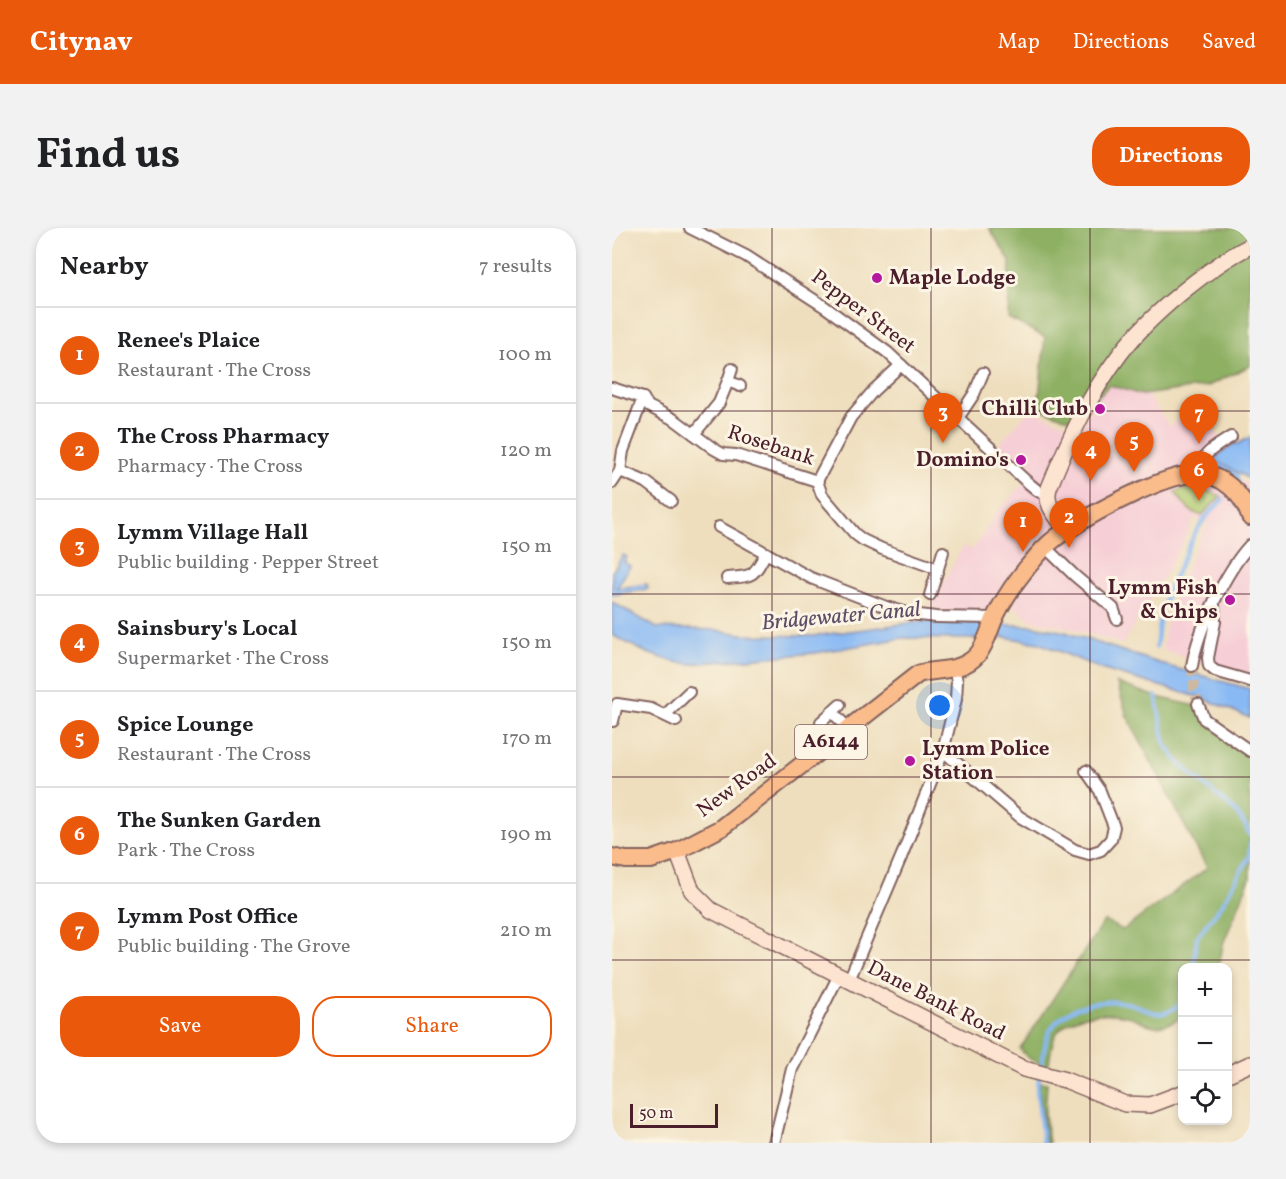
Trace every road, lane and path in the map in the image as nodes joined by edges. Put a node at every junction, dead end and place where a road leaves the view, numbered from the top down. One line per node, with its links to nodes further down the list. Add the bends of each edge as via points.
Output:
1 (690, 228): 3 (street, Pepper Street, via 746,256 825,307)
2 (1250, 246): 17 (street, via 1180,294 1121,352 1085,407)
3 (901, 365): 10 (street, Pepper Street); 15 (street, via 851,417)
4 (732, 369): 6 (street)
5 (983, 373): 10 (street)
6 (728, 381): 7 (street); 11 (street, via 719,404)
7 (740, 386)
8 (612, 388): 9 (street, Rosebank)
9 (643, 398): 11 (street, Rosebank, via 648,406); 13 (street, via 623,451)
10 (957, 418): 17 (street, Pepper Street)
11 (694, 434): 15 (street, Rosebank, via 723,454)
12 (1231, 437): 14 (street, via 1201,459)
13 (620, 471): 16 (street); 18 (street, via 646,482)
14 (1212, 477): 19 (main road); 21 (main road, A6144, via 1170,478)
15 (817, 481): 26 (street, Rosebank, via 822,495 863,540)
16 (612, 483)
17 (1047, 496): 21 (street, Pepper Street)
18 (671, 501)
19 (1246, 503)
20 (719, 526): 25 (street)
21 (1067, 530): 23 (main road, A6144)
22 (1250, 545): 29 (street)
23 (1045, 547): 30 (street, via 1113,608); 31 (main road, A6144)
24 (943, 552): 26 (street)
25 (766, 554): 27 (street, via 756,572); 31 (street, via 811,578 886,607 911,614)
26 (938, 569): 28 (street)
27 (727, 578)
28 (930, 595)
29 (1214, 605): 32 (street); 34 (street, via 1209,666)
30 (1117, 619)
31 (993, 620): 33 (main road, New Road / A6144, via 977,655)
32 (1192, 666)
33 (954, 668): 40 (main road, New Road / A6144, via 918,674); 41 (street, Dane Bank Road, via 956,699)
34 (1250, 681)
35 (689, 692): 36 (street, via 671,718 640,706)
36 (617, 704): 38 (street)
37 (1198, 705): 42 (street, via 1204,719)
38 (613, 721)
39 (821, 722): 40 (street, via 836,708)
40 (848, 728): 44 (main road, New Road / A6144, via 721,828)
41 (943, 751): 43 (street, via 1020,817 1075,850 1089,854 1106,845 1114,827 1100,791); 46 (street, Dane Bank Road, via 895,872)
42 (1250, 752)
43 (1086, 771)
44 (677, 851): 45 (main road, A6144, via 651,860); 46 (street, via 692,891 703,904)
45 (612, 857)
46 (844, 978): 49 (street, Dane Bank Road, via 1024,1069 1125,1104 1150,1105); 50 (street, via 792,1069)
47 (1250, 1064): 48 (street)
48 (1232, 1072)
49 (1178, 1094)
50 (774, 1143)

